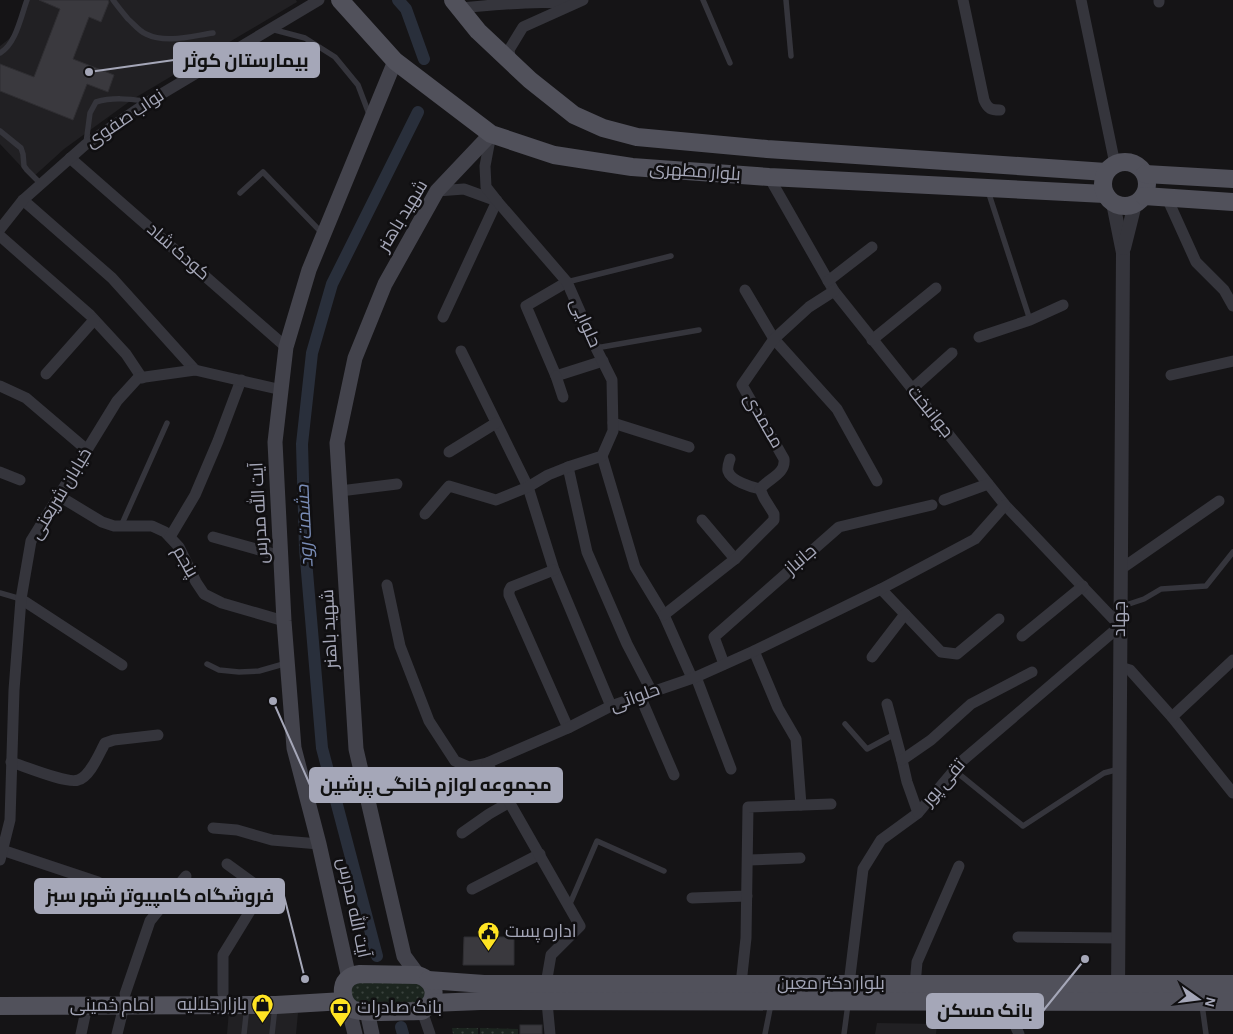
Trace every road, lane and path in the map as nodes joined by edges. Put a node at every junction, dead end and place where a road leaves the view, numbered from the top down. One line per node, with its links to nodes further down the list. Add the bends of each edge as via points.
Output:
1 (28, 0): 13 (lane, via 13,40)
2 (113, 0): 12 (lane, via 138,29 159,38)
3 (319, 0): 11 (street, نواب صفوی)
4 (340, 0): 15 (main road, بلوار مطهری)
5 (703, 0): 17 (lane)
6 (786, 0): 14 (lane)
7 (963, 0): 19 (street, via 984,100 987,107)
8 (1082, 0): 25 (street)
9 (577, 2): 10 (street); 16 (street, via 523,27 509,50)
10 (456, 4): 16 (main road, بلوار مطهری, via 478,31)
11 (270, 29): 18 (street, نواب صفوی); 20 (lane, via 305,38 335,57 358,85)
12 (213, 33)
13 (0, 53)
14 (791, 56)
15 (396, 61): 20 (main road, آیت الله مدرس); 22 (main road, بلوار مطهری)
16 (511, 62): 25 (main road, بلوار مطهری, via 574,115 603,128 637,137 767,149)
17 (730, 63)
18 (148, 102): 23 (street, نواب صفوی); 23 (lane, via 127,99 96,102 90,113)
19 (1000, 110)
20 (371, 118): 40 (main road, آیت الله مدرس)
21 (0, 131): 29 (lane, via 20,148 24,166)
22 (491, 134): 27 (main road, بلوار مطهری, via 554,155 593,162); 31 (main road, شهید باهنر); 37 (street, حلوایی, via 485,166 486,187)
23 (85, 145): 24 (street, نواب صفوی)
24 (70, 158): 29 (street, نواب صفوی); 58 (street, کودک شاد)
25 (1110, 168): 26 (main road, via 1128,162); 34 (main road, via 1103,183)
26 (1145, 174): 28 (main road); 36 (main road, via 1146,189)
27 (769, 177): 30 (main road, بلوار مطهری); 46 (street, جوانبخت)
28 (1233, 179)
29 (41, 184): 35 (street, نواب صفوی)
30 (988, 189): 34 (main road, بلوار مطهری); 53 (lane)
31 (437, 191): 37 (street, via 464,188); 90 (main road, شهید باهنر, via 385,284 355,358 337,443)
32 (240, 193): 40 (lane, via 263,172)
33 (1167, 198): 36 (main road); 38 (main road); 50 (street, via 1196,262 1224,290)
34 (1109, 199): 36 (main road, via 1120,206); 43 (street)
35 (24, 200): 39 (street, نواب صفوی); 64 (street, via 112,278)
36 (1139, 200): 43 (street)
37 (497, 201): 45 (street, حلوایی); 51 (street)
38 (1233, 202)
39 (0, 229)
40 (324, 235): 58 (main road, آیت الله مدرس, via 309,270)
41 (0, 236): 52 (street)
42 (872, 247): 46 (street, محمدی)
43 (1123, 253): 104 (street, جهاد)
44 (671, 256): 45 (lane)
45 (567, 282): 59 (street, حلوایی); 67 (street, via 526,306)
46 (831, 286): 56 (street, محمدی); 57 (street, جوانبخت)
47 (936, 288): 57 (street)
48 (745, 290): 56 (street)
49 (1063, 305): 53 (street)
50 (1233, 306)
51 (443, 317)
52 (94, 320): 65 (street); 68 (street, via 126,354)
53 (1030, 320): 55 (street)
54 (699, 330): 59 (lane)
55 (979, 336)
56 (774, 338): 85 (street, via 836,409); 89 (street, محمدی, via 742,385 784,459 783,470)
57 (872, 340): 72 (street, جوانبخت)
58 (286, 347): 71 (main road, آیت الله مدرس)
59 (596, 348): 62 (street, حلوایی)
60 (461, 351): 75 (street)
61 (952, 354): 72 (street)
62 (603, 361): 67 (street); 76 (street, حلوایی, via 612,380)
63 (1233, 361): 66 (street)
64 (195, 370): 68 (street); 69 (street)
65 (46, 374)
66 (1171, 375)
67 (556, 376): 73 (street)
68 (142, 378): 78 (street, خیابان شریعتی, via 138,378 117,401)
69 (241, 380): 71 (street); 99 (street, via 195,495)
70 (0, 386): 78 (street, via 26,398)
71 (282, 390): 102 (main road, آیت الله مدرس, via 275,442)
72 (912, 390): 87 (street, جوانبخت)
73 (563, 397)
74 (167, 423): 98 (lane)
75 (496, 423): 79 (street); 88 (street)
76 (613, 423): 77 (street); 80 (street, حلوایی, via 613,431)
77 (689, 447)
78 (87, 450): 91 (street, خیابان شریعتی)
79 (449, 452)
80 (602, 456): 82 (street); 113 (street, via 635,567)
81 (730, 459): 89 (street, via 728,473)
82 (568, 467): 88 (street); 128 (street, via 587,552)
83 (0, 472): 84 (street)
84 (20, 480)
85 (877, 481)
86 (397, 484): 90 (street)
87 (988, 484): 92 (street); 94 (street, جوانبخت)
88 (528, 487): 96 (street, via 496,500 449,486); 105 (street)
89 (760, 489): 103 (street, via 774,520)
90 (340, 491): 170 (main road, شهید باهنر, via 356,749 404,956)
91 (59, 496): 98 (street, پنجم, via 102,522); 110 (street, خیابان شریعتی, via 31,541)
92 (944, 500)
93 (1218, 501): 104 (street)
94 (1005, 505): 107 (street, جوانبخت); 108 (street, حلوائی, via 975,539)
95 (932, 506): 123 (street, جانباز, via 839,527 714,637)
96 (425, 514)
97 (702, 520): 103 (street)
98 (121, 526): 99 (street, پنجم, via 152,526)
99 (170, 537): 115 (street, پنجم, via 179,547 204,594 222,603)
100 (213, 537): 102 (street)
101 (1233, 552): 111 (lane, via 1206,586 1161,589 1144,600)
102 (281, 556): 115 (main road, آیت الله مدرس)
103 (734, 559): 113 (street)
104 (1121, 569): 111 (street, جهاد)
105 (554, 570): 131 (street); 134 (street, via 508,591)
106 (387, 585): 141 (street, حلوائی, via 400,646 430,721 455,761 469,767)
107 (1083, 586): 116 (street, جوانبخت); 117 (street)
108 (881, 589): 112 (street); 118 (street, حلوائی)
109 (0, 592): 110 (lane)
110 (21, 599): 124 (street); 138 (street, خیابان شریعتی)
111 (1120, 607): 116 (street, جهاد)
112 (905, 614): 114 (street, via 941,652 956,654); 119 (street)
113 (664, 615): 127 (street)
114 (999, 620)
115 (284, 621): 121 (main road, آیت الله مدرس)
116 (1120, 626): 125 (street, جهاد); 144 (street, تقی پور)
117 (1022, 636)
118 (754, 651): 123 (street, حلوائی); 149 (street, via 778,708 796,739)
119 (872, 657)
120 (1233, 660): 132 (street)
121 (287, 663): 122 (lane, via 259,671 239,672 219,670); 154 (main road, آیت الله مدرس, via 294,748)
122 (207, 664)
123 (724, 664): 127 (street, حلوائی)
124 (122, 665)
125 (1120, 667): 132 (street, via 1130,670); 143 (street, جهاد)
126 (1032, 672): 139 (street, via 971,704 931,740)
127 (694, 678): 128 (street, حلوائی); 142 (street)
128 (652, 692): 129 (street, حلوائی)
129 (640, 696): 131 (street, حلوائی); 145 (street)
130 (887, 704): 135 (street)
131 (611, 706): 134 (street, حلوائی)
132 (1172, 717): 146 (street)
133 (845, 724): 135 (lane, via 867,749)
134 (568, 728): 141 (street, حلوائی)
135 (896, 734): 139 (street)
136 (158, 735): 140 (street, via 105,743 90,771 79,780 68,780)
137 (0, 739): 138 (street)
138 (12, 739): 140 (street, خیابان شریعتی)
139 (902, 760): 150 (street)
140 (11, 762): 152 (street, خیابان شریعتی, via 10,820)
141 (487, 763): 147 (street)
142 (731, 769)
143 (1119, 769): 144 (lane, via 1104,773 1023,826); 169 (street, جهاد)
144 (954, 770): 150 (street, تقی پور)
145 (674, 775)
146 (1233, 793)
147 (510, 802): 153 (street); 155 (street)
148 (831, 804): 149 (street)
149 (801, 805): 158 (street, via 748,806)
150 (918, 813): 176 (street, تقی پور, via 881,840 863,869)
151 (213, 828): 154 (street, via 237,830 272,840)
152 (3, 833): 156 (street, خیابان شریعتی)
153 (462, 833)
154 (319, 844): 179 (main road, آیت الله مدرس)
155 (540, 854): 164 (street); 167 (street)
156 (1, 855): 163 (street)
157 (800, 858): 158 (street)
158 (748, 860): 165 (street)
159 (227, 864): 175 (street, via 263,890 223,955)
160 (959, 866): 174 (street, via 917,962)
161 (664, 871): 167 (lane, via 597,841)
162 (186, 876): 180 (street, via 150,921)
163 (98, 882)
164 (472, 889)
165 (748, 896): 166 (street); 172 (street)
166 (692, 898)
167 (569, 906): 171 (street, via 580,926 551,955)
168 (1018, 938): 169 (street)
169 (1118, 938): 177 (street, جهاد)
170 (423, 978): 171 (main road, بلوار دکتر معین, via 484,984); 179 (main road, بلوار دکتر معین, via 354,975); 190 (main road, via 434,991)
171 (546, 984): 172 (main road, بلوار دکتر معین)
172 (741, 984): 176 (main road, بلوار دکتر معین)
173 (1233, 984): 177 (main road, بلوار دکتر معین)
174 (915, 985): 176 (main road, بلوار دکتر معین); 177 (main road, بلوار دکتر معین)
175 (223, 993): 179 (main road, امام خمینی); 180 (main road, امام خمینی)
176 (849, 993): 182 (main road, بلوار دکتر معین); 183 (main road, بلوار دکتر معین); 201 (lane)
177 (1118, 993): 183 (main road, بلوار دکتر معین); 185 (main road, بلوار دکتر معین)
178 (0, 994): 180 (main road, امام خمینی)
179 (346, 994): 187 (main road, امام خمینی); 191 (main road, بلوار دکتر معین, via 353,1010); 196 (main road, آیت الله مدرس)
180 (124, 1000): 186 (main road, امام خمینی); 189 (main road, امام خمینی); 193 (street)
181 (547, 1002): 182 (main road, بلوار دکتر معین); 190 (main road, بلوار دکتر معین, via 480,1001); 199 (street)
182 (772, 1002): 200 (lane)
183 (1004, 1002): 202 (street)
184 (1233, 1002): 185 (main road, بلوار دکتر معین)
185 (1201, 1003): 203 (lane)
186 (247, 1005): 187 (main road, امام خمینی); 194 (lane)
187 (276, 1005): 195 (lane)
188 (0, 1006): 189 (main road, امام خمینی)
189 (87, 1006): 192 (street)
190 (427, 1007): 191 (main road, بلوار دکتر معین); 198 (street)
191 (367, 1011): 197 (main road)
192 (81, 1034)
193 (118, 1034)
194 (244, 1034)
195 (272, 1034)
196 (355, 1034)
197 (372, 1034)
198 (430, 1034)
199 (550, 1034)
200 (765, 1034)
201 (844, 1034)
202 (1019, 1034)
203 (1206, 1034)

